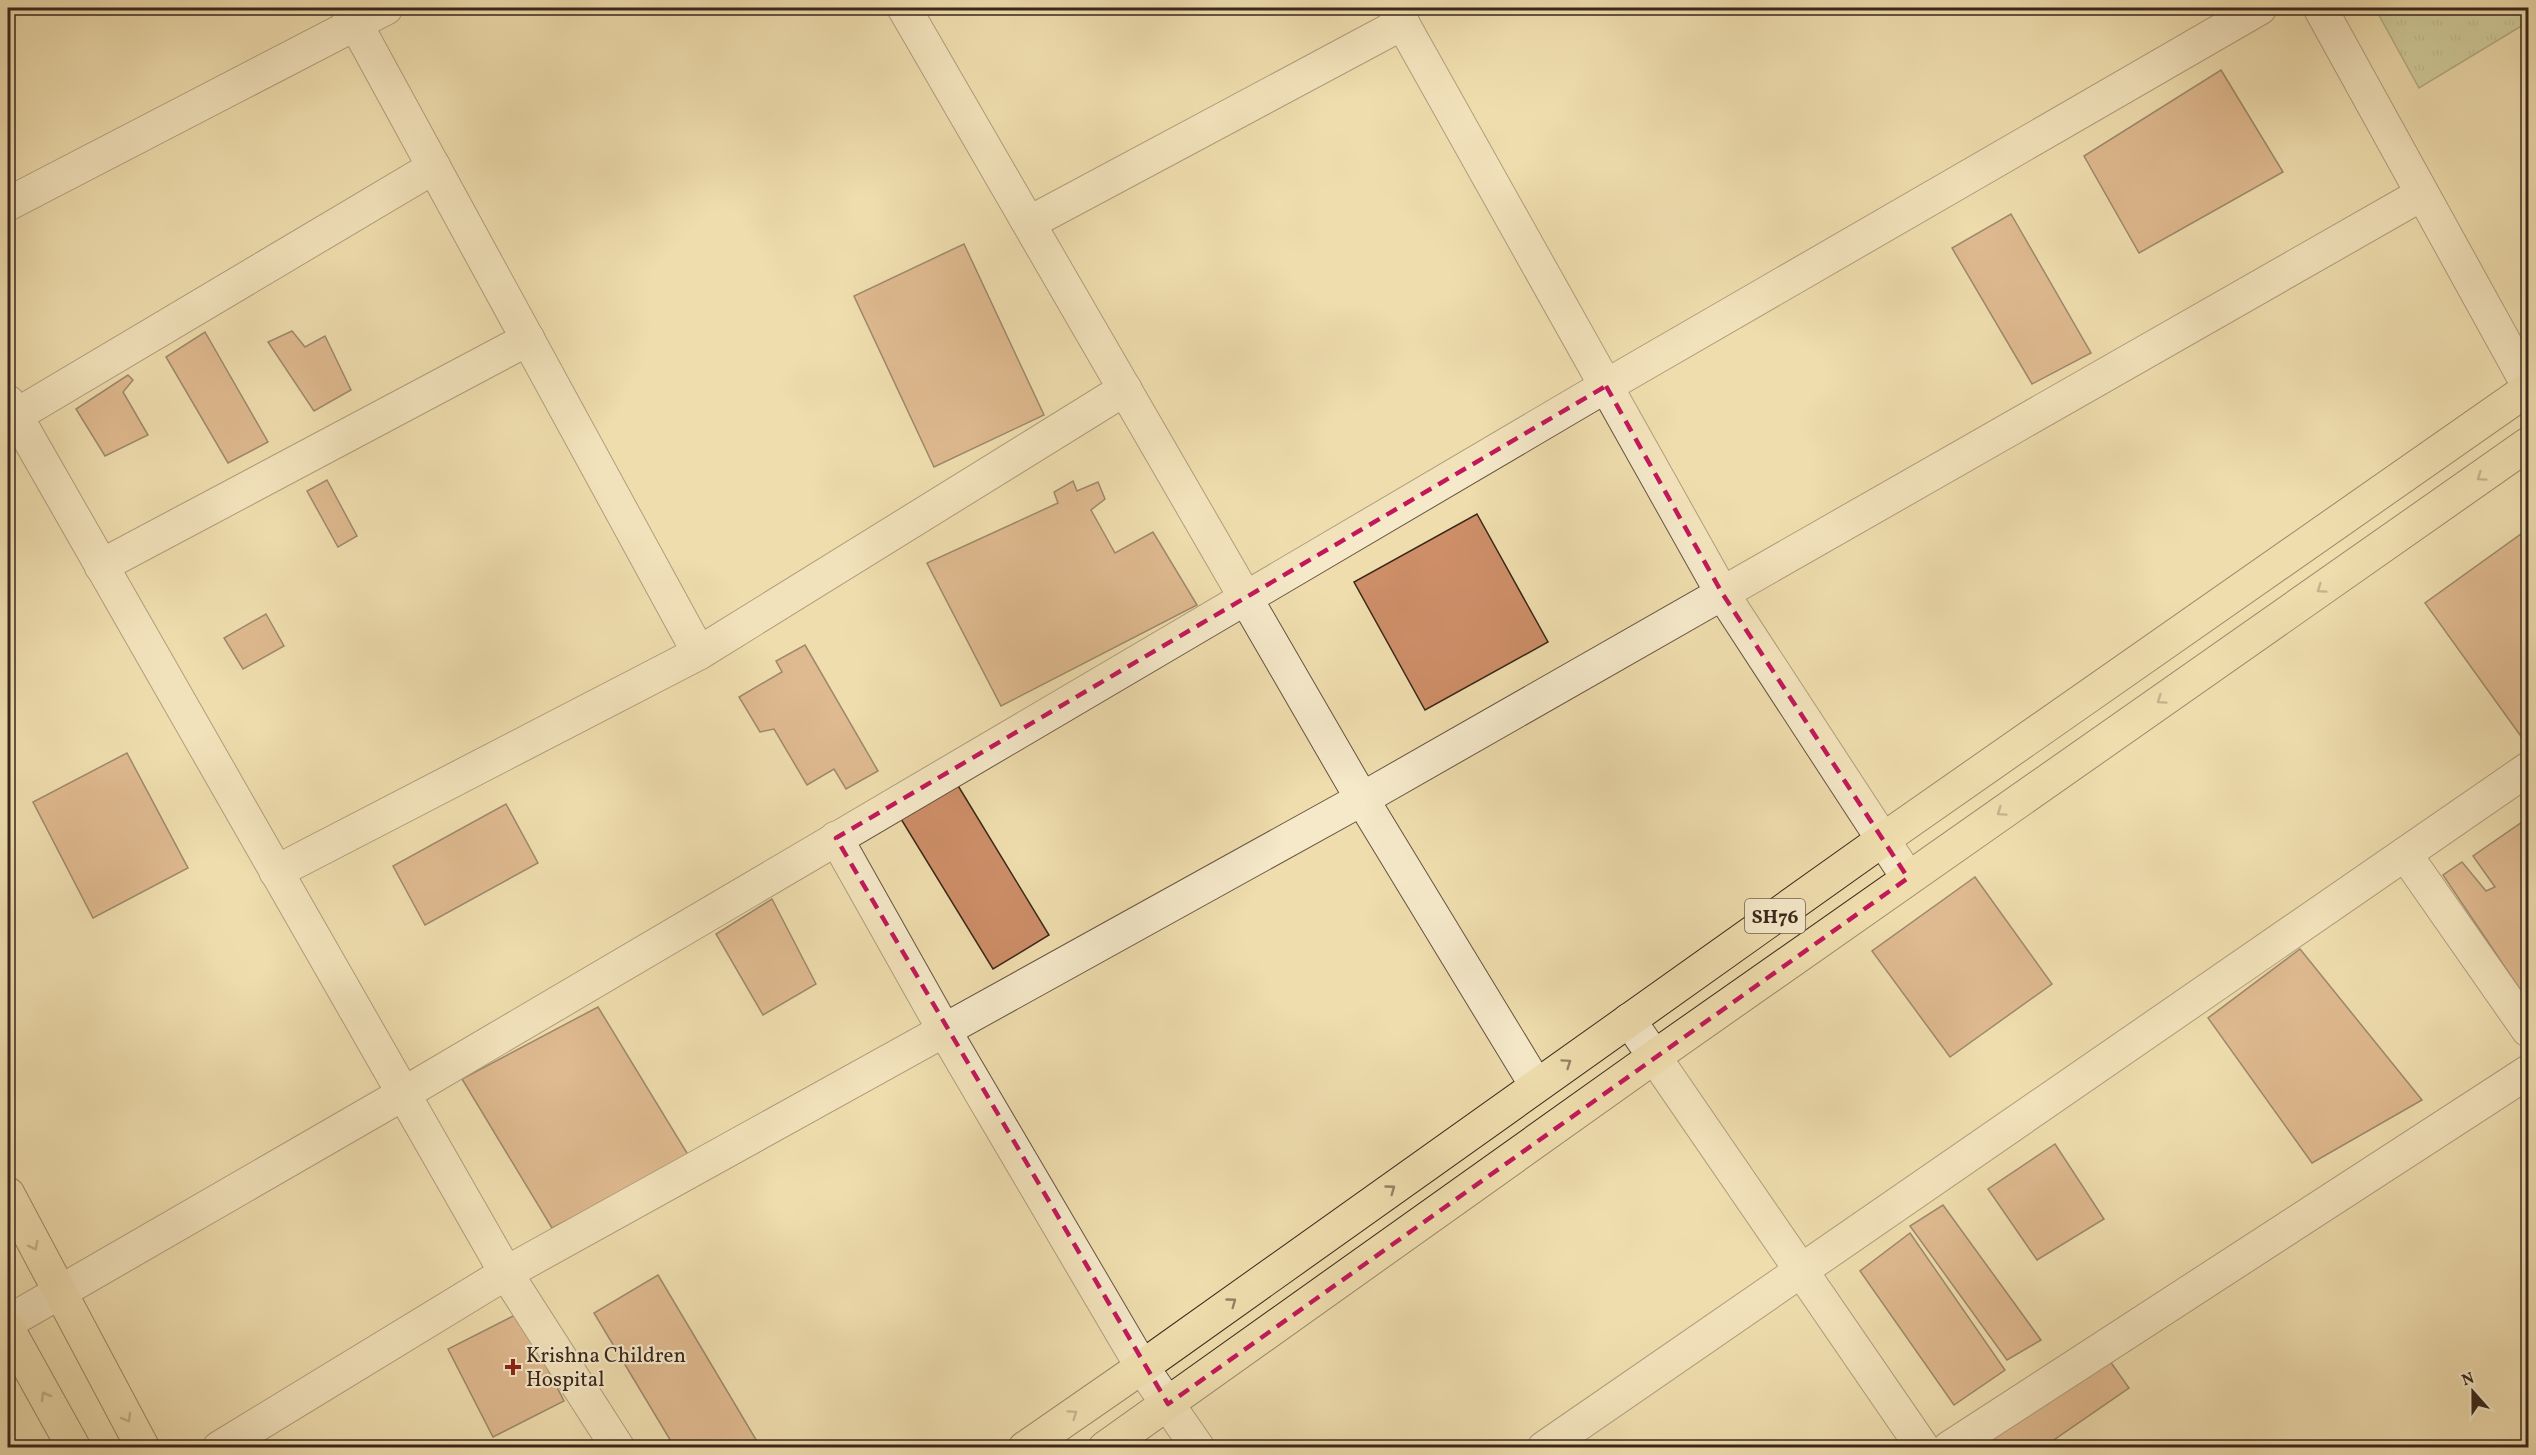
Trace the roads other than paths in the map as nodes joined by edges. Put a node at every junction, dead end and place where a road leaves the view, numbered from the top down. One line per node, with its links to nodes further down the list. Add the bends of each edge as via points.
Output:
1 (386, 8): 5 (street)
2 (904, 8): 10 (street)
3 (2260, 8): 12 (street)
4 (2320, 8): 8 (street)
5 (351, 15): 7 (street); 9 (street)
6 (1398, 15): 10 (street); 12 (street)
7 (434, 167): 11 (street); 15 (street)
8 (2422, 194): 13 (street); 18 (street)
9 (8, 204)
10 (1029, 223): 14 (street)
11 (528, 339): 17 (street); 20 (street)
12 (1606, 386): 18 (street); 19 (street)
13 (2529, 387): 24 (main road, SH76)
14 (1125, 389): 19 (street); 20 (street)
15 (11, 409): 17 (street)
16 (2529, 444): 27 (main road, SH76, one-way to 27)
17 (101, 566): 26 (street)
18 (1722, 593): 22 (street); 24 (street)
19 (1245, 598): 22 (street); 23 (street)
20 (699, 653): 26 (street)
21 (2529, 769): 25 (street)
22 (1362, 799): 29 (street); 33 (street)
23 (836, 838): 29 (street); 34 (street)
24 (1881, 841): 27 (street); 28 (main road, SH76)
25 (2405, 854): 30 (street); 36 (street)
26 (276, 872): 34 (street)
27 (1908, 878): 31 (main road, SH76)
28 (1629, 1020): 31 (street); 33 (main road, SH76, one-way to 28)
29 (944, 1030): 37 (street); 41 (street)
30 (2529, 1030)
31 (1654, 1057): 36 (street); 42 (main road, SH76)
32 (2529, 1072): 52 (street)
33 (1536, 1085): 41 (main road, SH76, one-way to 33)
34 (403, 1094): 37 (street); 38 (street)
35 (8, 1194): 38 (main road, one-way to 38)
36 (1800, 1271): 50 (street); 51 (street)
37 (506, 1273): 45 (street); 46 (street)
38 (58, 1292): 39 (street); 44 (main road, one-way to 44)
39 (8, 1322)
40 (8, 1329): 43 (main road, one-way to 40)
41 (1142, 1366): 42 (street); 47 (main road, SH76, one-way to 41)
42 (1168, 1404): 48 (main road, SH76); 49 (street)
43 (74, 1448)
44 (143, 1448)
45 (219, 1448)
46 (618, 1448)
47 (1025, 1448)
48 (1105, 1448)
49 (1198, 1448)
50 (1545, 1448)
51 (1923, 1448)
52 (1948, 1448)

